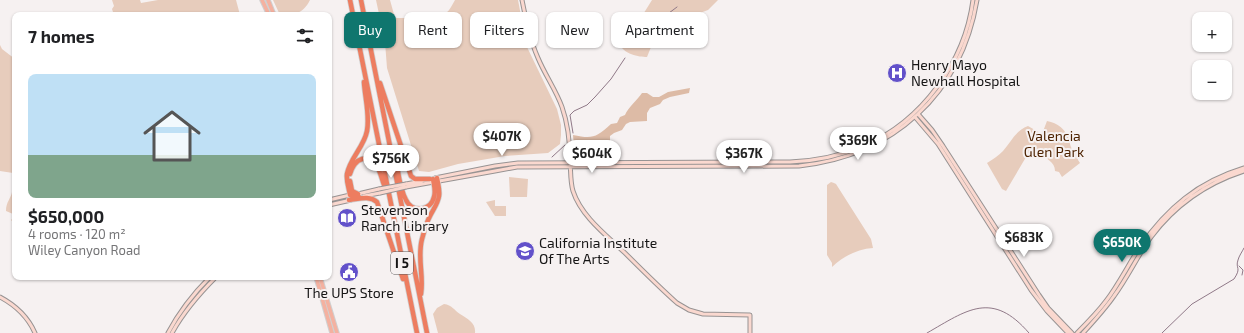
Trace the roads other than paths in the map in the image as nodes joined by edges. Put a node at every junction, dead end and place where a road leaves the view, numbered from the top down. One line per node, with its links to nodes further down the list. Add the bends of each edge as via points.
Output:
1 (262, 0): 8 (main road)
2 (268, 0): 9 (main road)
3 (350, 0): 11 (highway, I 5)
4 (361, 0): 10 (highway, I 5)
5 (522, 0): 16 (main road, via 532,44 566,120 570,140)
6 (973, 0): 12 (main road, via 954,61)
7 (977, 0): 12 (main road, via 969,33 957,62 936,95)
8 (268, 12)
9 (273, 12)
10 (375, 68): 13 (highway, I 5); 22 (highway, via 409,174 415,179)
11 (364, 70): 23 (highway, I 5); 25 (highway, via 367,126 363,142 348,171)
12 (915, 114): 14 (main road); 15 (main road, via 886,139); 44 (main road, via 938,144 1031,290); 45 (main road, via 932,130 943,146 1048,308)
13 (387, 134): 22 (highway, via 396,156 405,198 409,205 420,209 431,204 435,195); 35 (highway, I 5)
14 (865, 145): 15 (main road); 18 (main road, via 836,156 801,162)
15 (861, 152): 18 (main road, via 825,163 799,166)
16 (570, 162): 17 (main road); 18 (main road); 19 (main road)
17 (506, 164): 21 (main road); 22 (main road)
18 (627, 164): 19 (main road)
19 (570, 167): 21 (main road); 43 (main road, via 573,189 582,210 670,296 695,312 750,315)
20 (1244, 169): 28 (main road, via 1219,177 1190,193 1162,218)
21 (494, 170): 22 (main road)
22 (434, 180): 24 (main road, bridge); 35 (highway, via 439,197 425,228 420,250)
23 (388, 194): 24 (highway, via 377,165 371,160 362,159 357,161 350,173 352,191); 33 (highway, I 5)
24 (359, 196): 25 (highway)
25 (350, 198): 26 (main road); 27 (main road); 33 (highway, via 368,198 377,202)
26 (332, 200)
27 (332, 204)
28 (1141, 250): 46 (main road, via 1105,303); 47 (main road, via 1115,295)
29 (207, 280): 37 (main road, via 184,306)
30 (213, 280): 38 (main road, via 192,302)
31 (317, 280): 39 (main road)
32 (321, 280): 40 (main road)
33 (408, 290): 41 (highway, I 5)
34 (0, 297): 36 (main road, via 20,311)
35 (421, 299): 42 (highway, I 5)
36 (35, 333)
37 (168, 333)
38 (172, 333)
39 (332, 333)
40 (337, 333)
41 (416, 333)
42 (427, 333)
43 (750, 333)
44 (1068, 333)
45 (1072, 333)
46 (1077, 333)
47 (1083, 333)

